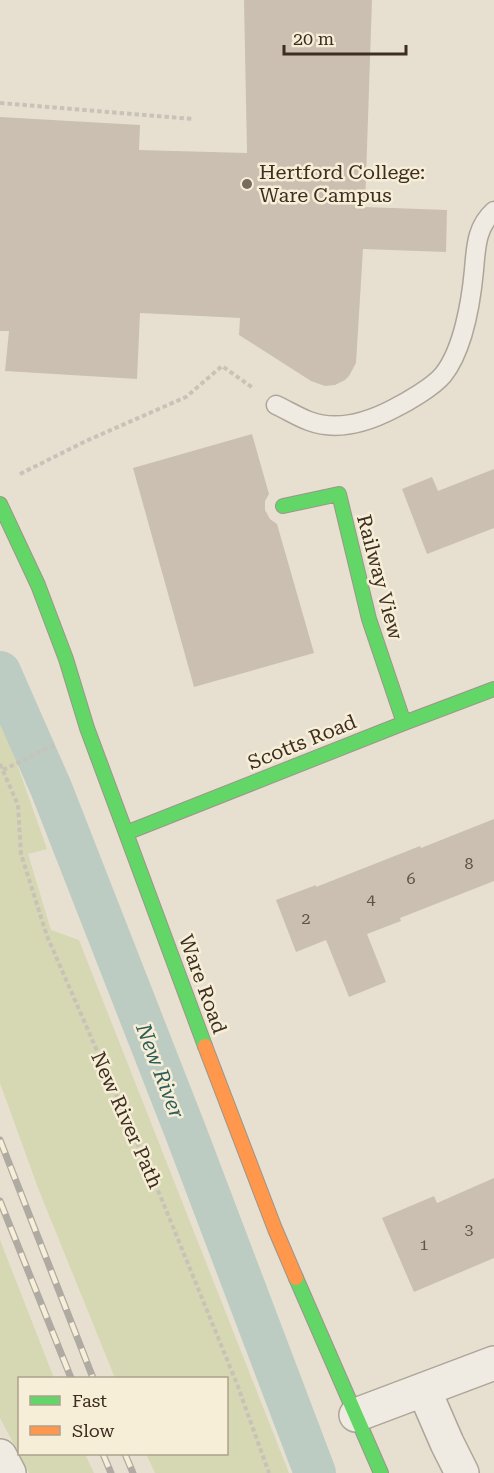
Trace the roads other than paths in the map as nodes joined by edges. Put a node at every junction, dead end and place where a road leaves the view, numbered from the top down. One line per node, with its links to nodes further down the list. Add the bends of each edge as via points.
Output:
1 (494, 211): 2 (lane, via 481,226 465,325 454,357 442,376 406,403 353,424 311,422)
2 (276, 405)
3 (0, 504): 7 (main road, Ware Road, via 38,585)
4 (284, 507): 6 (main road, Railway View, via 339,494 369,620)
5 (494, 689): 6 (main road, Scotts Road)
6 (404, 723): 7 (main road, Scotts Road)
7 (126, 833): 10 (main road, Ware Road, via 275,1229)
8 (494, 1363): 9 (street)
9 (424, 1390): 10 (street); 14 (street)
10 (356, 1415): 13 (main road, Ware Road)
11 (0, 1456): 12 (street)
12 (9, 1473)
13 (381, 1473)
14 (462, 1473)

